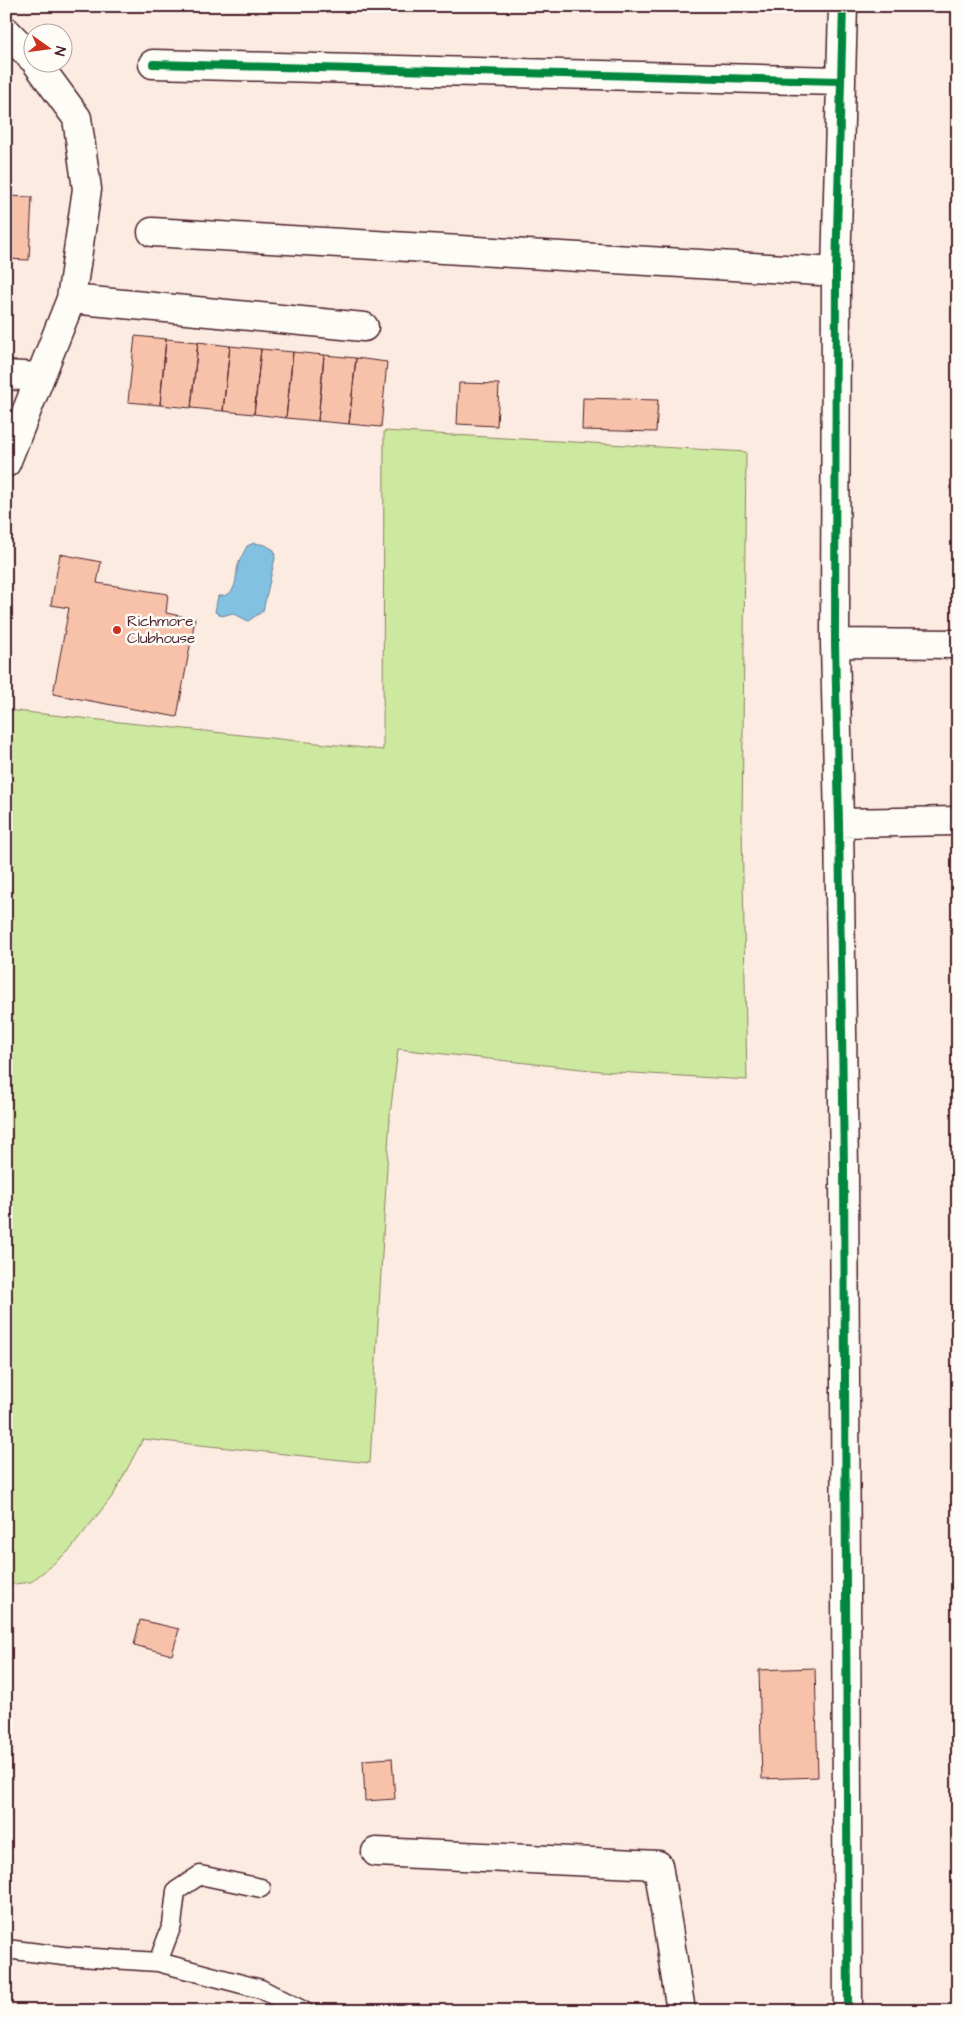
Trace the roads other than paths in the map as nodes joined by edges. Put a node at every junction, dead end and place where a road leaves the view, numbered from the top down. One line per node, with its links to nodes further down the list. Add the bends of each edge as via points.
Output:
1 (842, 6): 6 (street)
2 (6, 31): 3 (street)
3 (22, 48)
4 (153, 64): 6 (street)
5 (43, 72): 9 (street, via 77,118 87,189)
6 (841, 81): 8 (street)
7 (152, 232): 8 (street)
8 (836, 272): 14 (street)
9 (71, 299): 10 (street); 12 (street)
10 (364, 327)
11 (6, 375): 12 (street)
12 (40, 377): 13 (street)
13 (6, 463)
14 (834, 643): 15 (street); 17 (street)
15 (958, 644)
16 (958, 821): 17 (street)
17 (840, 824): 24 (street)
18 (376, 1852): 23 (street, via 658,1865)
19 (261, 1888): 21 (lane, via 200,1875 176,1891 172,1925)
20 (6, 1949): 21 (lane)
21 (158, 1962): 22 (lane, via 261,1989)
22 (304, 2011)
23 (681, 2011)
24 (848, 2011)

